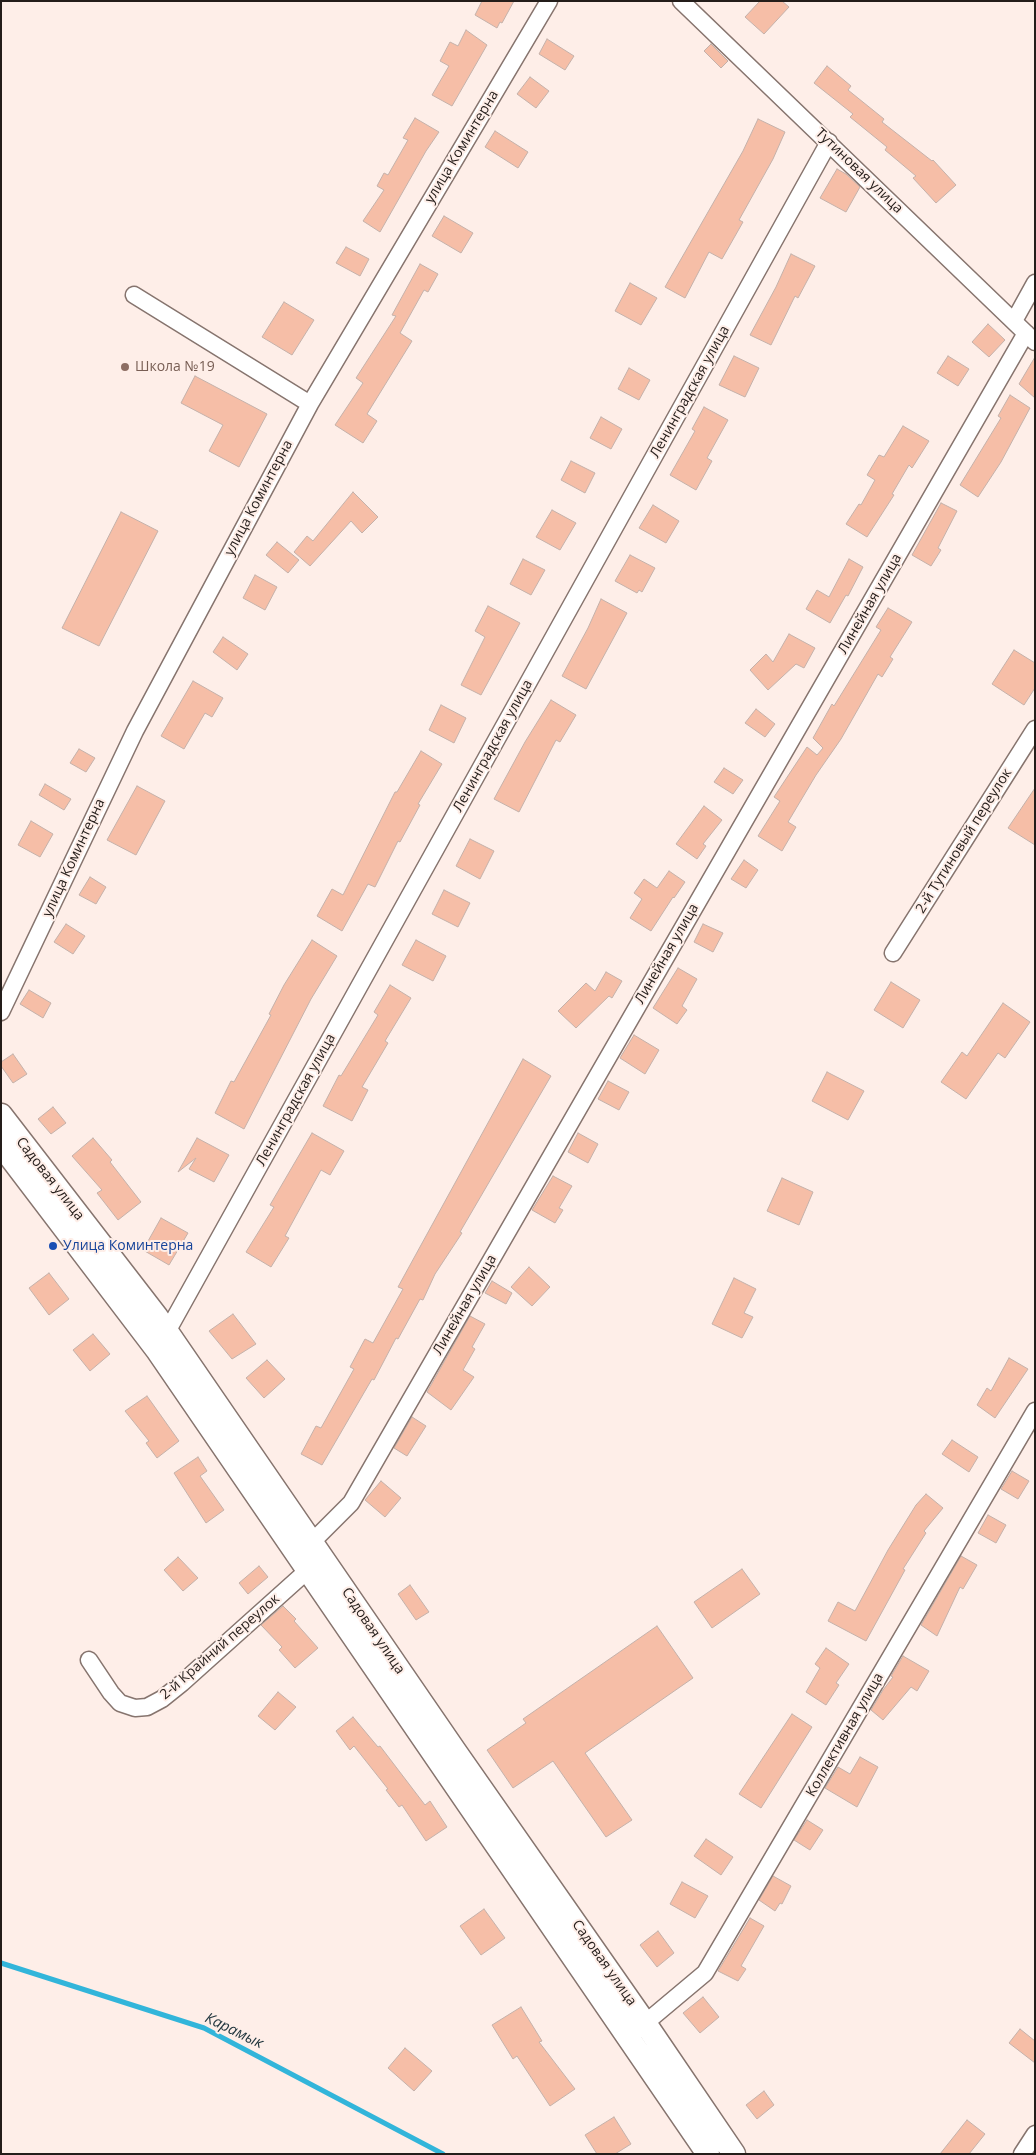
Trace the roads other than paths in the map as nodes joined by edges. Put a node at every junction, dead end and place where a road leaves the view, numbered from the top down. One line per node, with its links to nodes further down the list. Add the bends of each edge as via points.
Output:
1 (549, 1): 8 (street, улица Коминтерна)
2 (681, 1): 3 (street, Тутиновая улица)
3 (829, 142): 6 (street, Тутиновая улица); 14 (street, Ленинградская улица)
4 (1035, 283): 6 (street)
5 (134, 295): 8 (street)
6 (1014, 321): 7 (street, Тутиновая улица)
7 (1030, 338): 16 (street, Линейная улица, via 350,1502)
8 (310, 404): 11 (street, улица Коминтерна, via 135,730)
9 (1035, 729): 10 (street, 2-й Тутиновый переулок)
10 (893, 953)
11 (1, 1012)
12 (1, 1115): 14 (street, Садовая улица)
13 (1, 1145): 14 (street, Садовая улица)
14 (162, 1341): 16 (street, Садовая улица); 17 (street, Садовая улица)
15 (1035, 1411): 19 (street, Коллективная улица, via 705,1973)
16 (312, 1542): 17 (street); 19 (street, Садовая улица)
17 (308, 1570): 18 (street, 2-й Крайний переулок, via 182,1683 147,1706 135,1708 120,1702 110,1693); 20 (street, Садовая улица)
18 (89, 1660)
19 (645, 2022): 20 (street, Коллективная улица); 23 (street, Садовая улица)
20 (629, 2039): 22 (street, Садовая улица)
21 (1035, 2134): 24 (street)
22 (708, 2154)
23 (734, 2154)
24 (1022, 2154)

